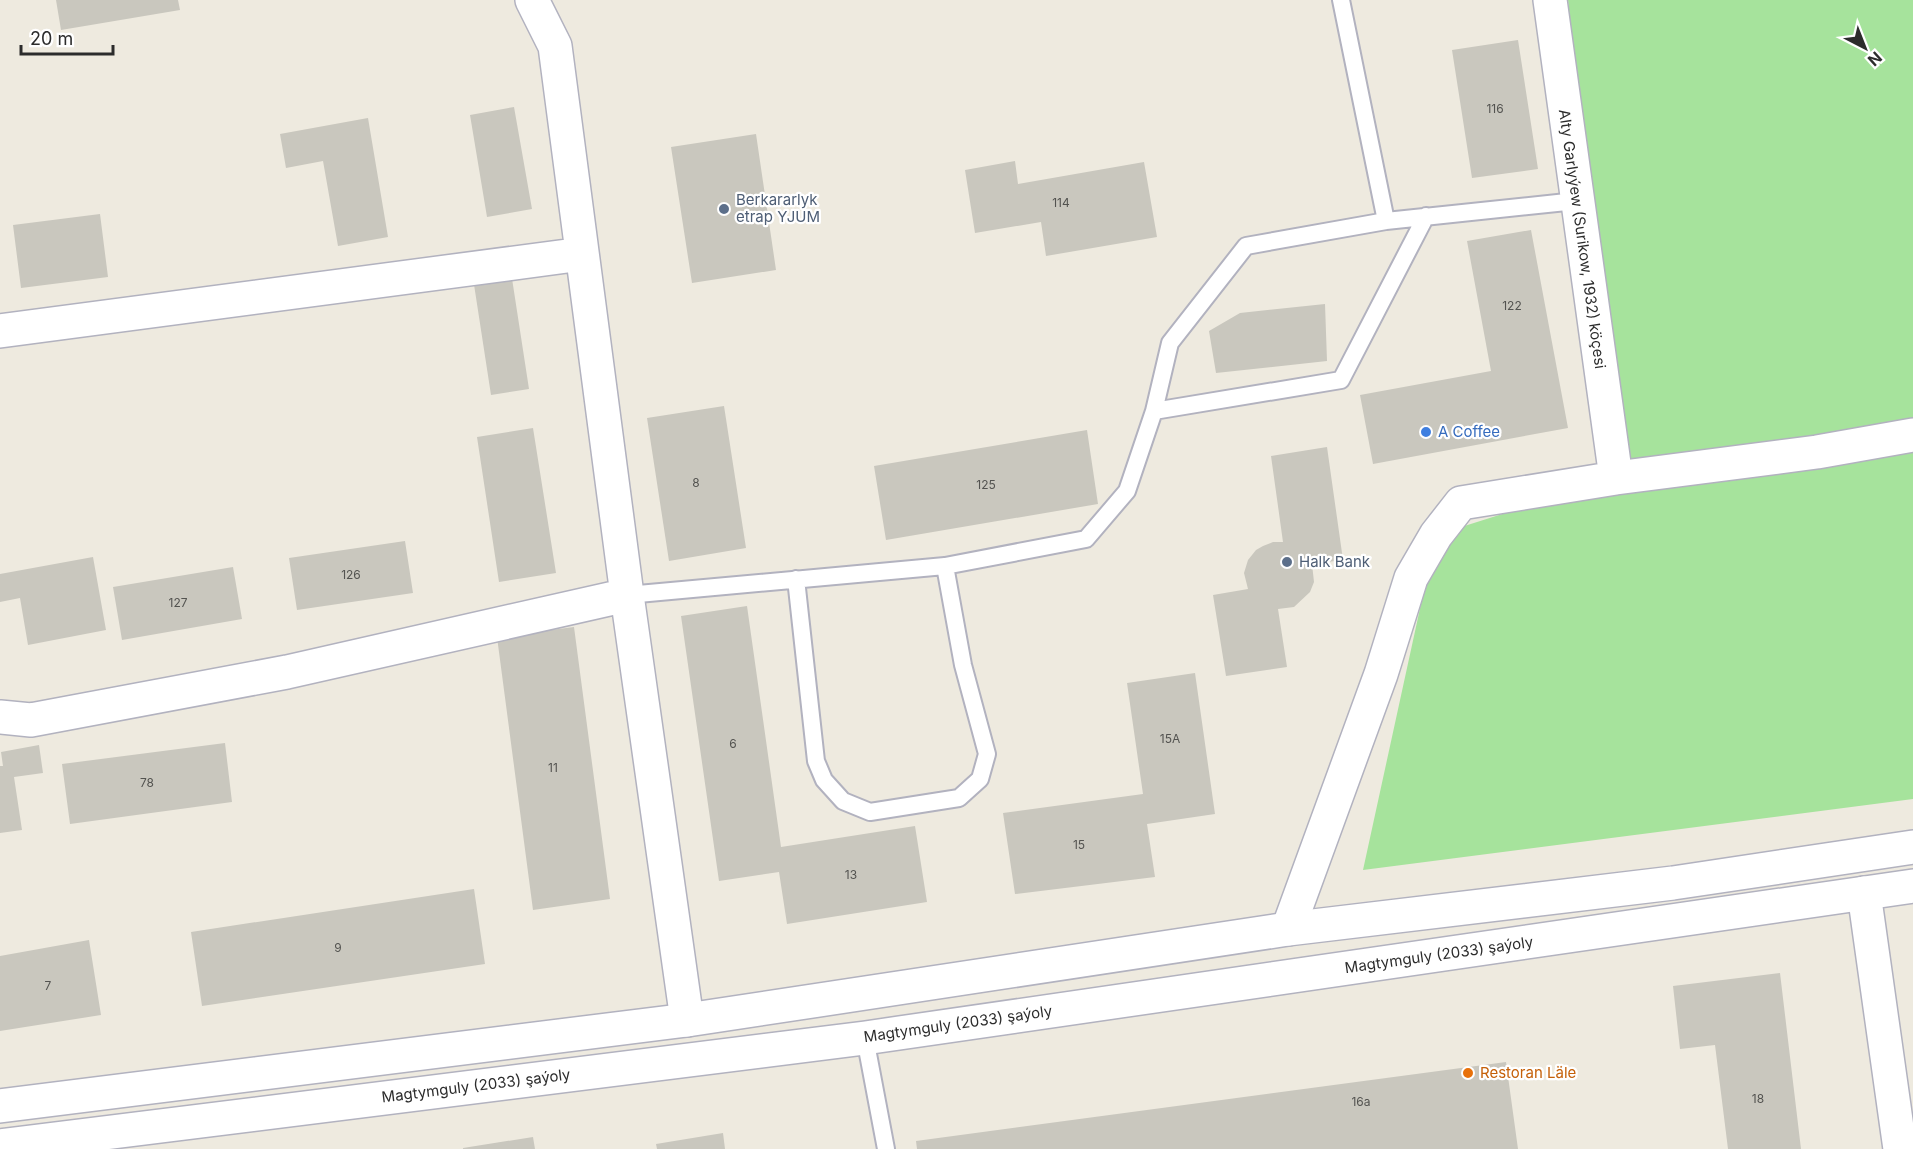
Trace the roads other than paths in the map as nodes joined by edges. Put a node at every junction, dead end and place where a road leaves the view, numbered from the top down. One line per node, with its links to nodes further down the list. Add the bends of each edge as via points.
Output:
1 (532, 0): 7 (street, via 555,46)
2 (1341, 0): 6 (lane)
3 (1550, 0): 4 (street, Alty Garlyýew (Surikow, 1932) köçesi)
4 (1576, 201): 5 (lane); 11 (street, Alty Garlyýew (Surikow, 1932) köçesi)
5 (1426, 216): 6 (lane); 9 (lane, via 1341,380)
6 (1386, 221): 9 (lane, via 1246,246 1170,343)
7 (582, 254): 8 (street); 14 (street)
8 (0, 331)
9 (1154, 411): 12 (lane, via 1127,491 1086,539)
10 (1913, 435): 11 (street, via 1817,452)
11 (1616, 478): 19 (street, via 1461,504 1436,535 1411,578 1382,674)
12 (945, 566): 13 (lane); 13 (lane, via 963,665 987,754 980,779 959,798 870,812 843,801 824,780 816,761)
13 (796, 579): 14 (lane)
14 (627, 596): 15 (street, via 264,676 31,720); 20 (street)
15 (0, 717)
16 (1913, 847): 19 (street, via 1673,883)
17 (1913, 886): 18 (street, Magtymguly (2033) şaýoly)
18 (1864, 893): 21 (street, Magtymguly (2033) şaýoly); 25 (street)
19 (1288, 929): 20 (street)
20 (687, 1020): 22 (street)
21 (866, 1038): 23 (street, Magtymguly (2033) şaýoly); 24 (lane)
22 (0, 1106)
23 (0, 1146)
24 (886, 1149)
25 (1900, 1149)

